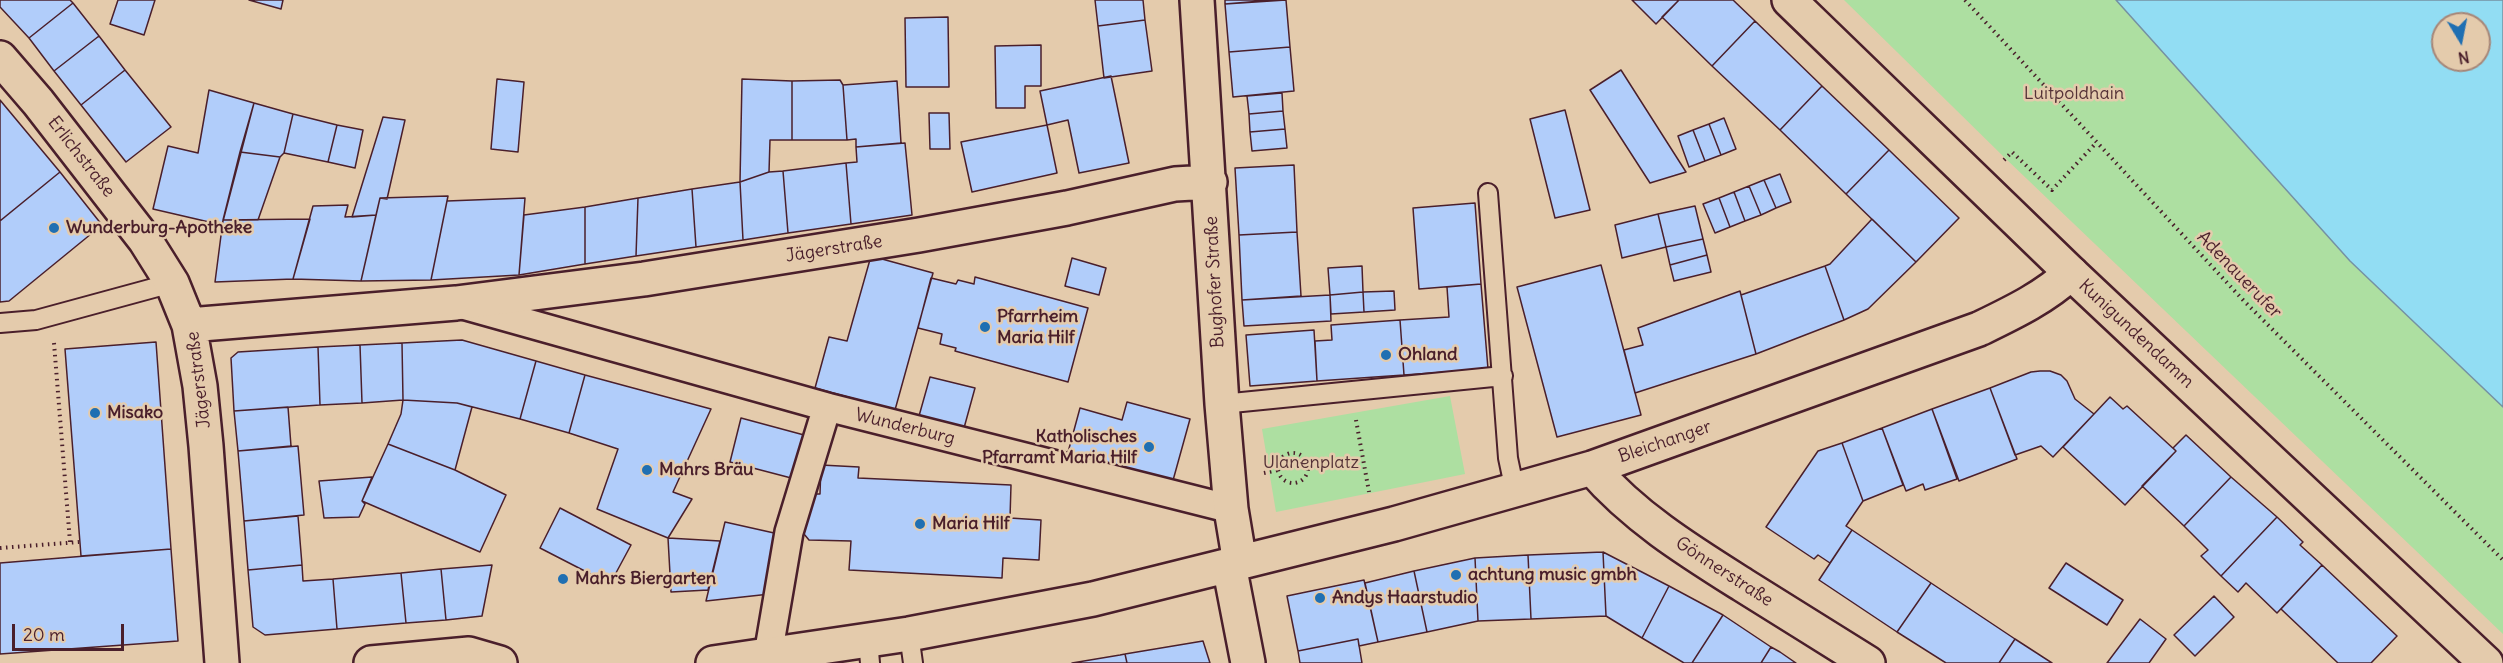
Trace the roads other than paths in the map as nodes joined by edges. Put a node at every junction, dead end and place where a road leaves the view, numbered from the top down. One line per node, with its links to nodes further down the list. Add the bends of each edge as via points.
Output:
1 (1197, 0): 4 (street, Bughofer Straße)
2 (1790, 0): 6 (street, Kunigundendamm)
3 (0, 58): 7 (street, Erlichstraße, via 145,240)
4 (1210, 182): 8 (street, Jägerstraße, via 1176,184 885,241 644,279); 12 (street, Bughofer Straße)
5 (1488, 193): 11 (lane)
6 (2071, 273): 14 (street, Bleichanger, via 2033,302 1979,329); 28 (street, Kunigundendamm)
7 (172, 283): 9 (lane, via 51,316); 10 (street, Erlichstraße)
8 (456, 303): 10 (street, Jägerstraße); 13 (street, Jägerstraße)
9 (0, 323)
10 (189, 325): 22 (street, Jägerstraße, via 207,446)
11 (1503, 376): 12 (lane); 15 (lane, via 1508,458)
12 (1222, 404): 16 (street, Bughofer Straße)
13 (827, 408): 16 (street, Wunderburg); 20 (street, via 789,532)
14 (1592, 468): 15 (street, Bleichanger); 27 (street, Gönnerstraße, via 1639,516)
15 (1515, 491): 17 (street, Bleichanger)
16 (1231, 508): 17 (street, Bughofer Straße)
17 (1235, 564): 18 (street); 26 (street, Bughofer Straße)
18 (911, 648): 19 (street)
19 (869, 651): 21 (street)
20 (768, 655): 21 (street); 25 (street)
21 (817, 655)
22 (222, 663)
23 (371, 663): 24 (street, via 469,654)
24 (500, 663)
25 (713, 663)
26 (1248, 663)
27 (1868, 663)
28 (2486, 663)

